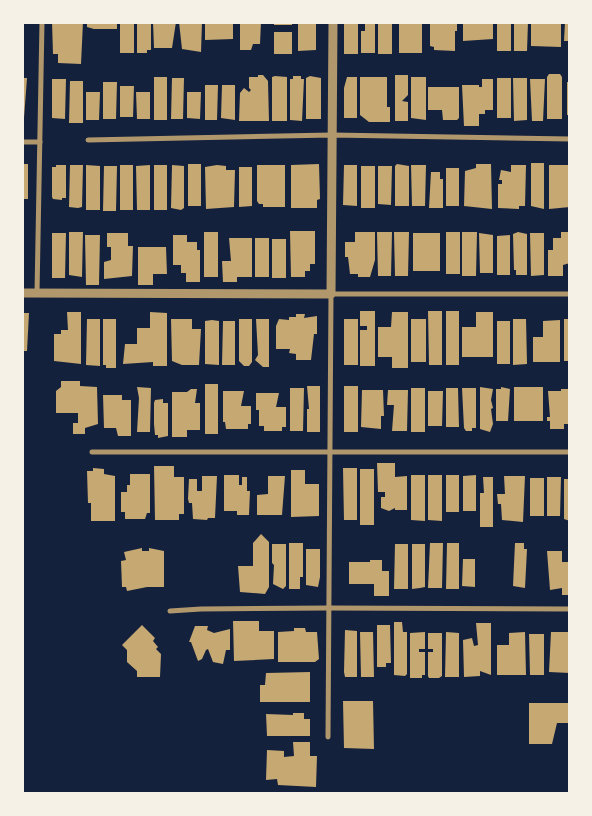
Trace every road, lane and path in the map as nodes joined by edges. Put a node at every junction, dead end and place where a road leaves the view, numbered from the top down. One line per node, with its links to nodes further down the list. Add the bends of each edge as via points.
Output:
1 (42, 22): 7 (street)
2 (333, 22): 3 (street)
3 (332, 135): 4 (street); 5 (street); 10 (street)
4 (570, 139)
5 (88, 140)
6 (22, 142): 7 (street)
7 (40, 142): 8 (street)
8 (37, 292): 9 (street); 10 (street)
9 (22, 293)
10 (331, 294): 11 (street); 13 (street)
11 (570, 294)
12 (92, 452): 13 (street)
13 (330, 452): 14 (street); 15 (street)
14 (570, 452)
15 (329, 608): 16 (street); 17 (street); 18 (street)
16 (570, 609)
17 (170, 612)
18 (328, 737)

